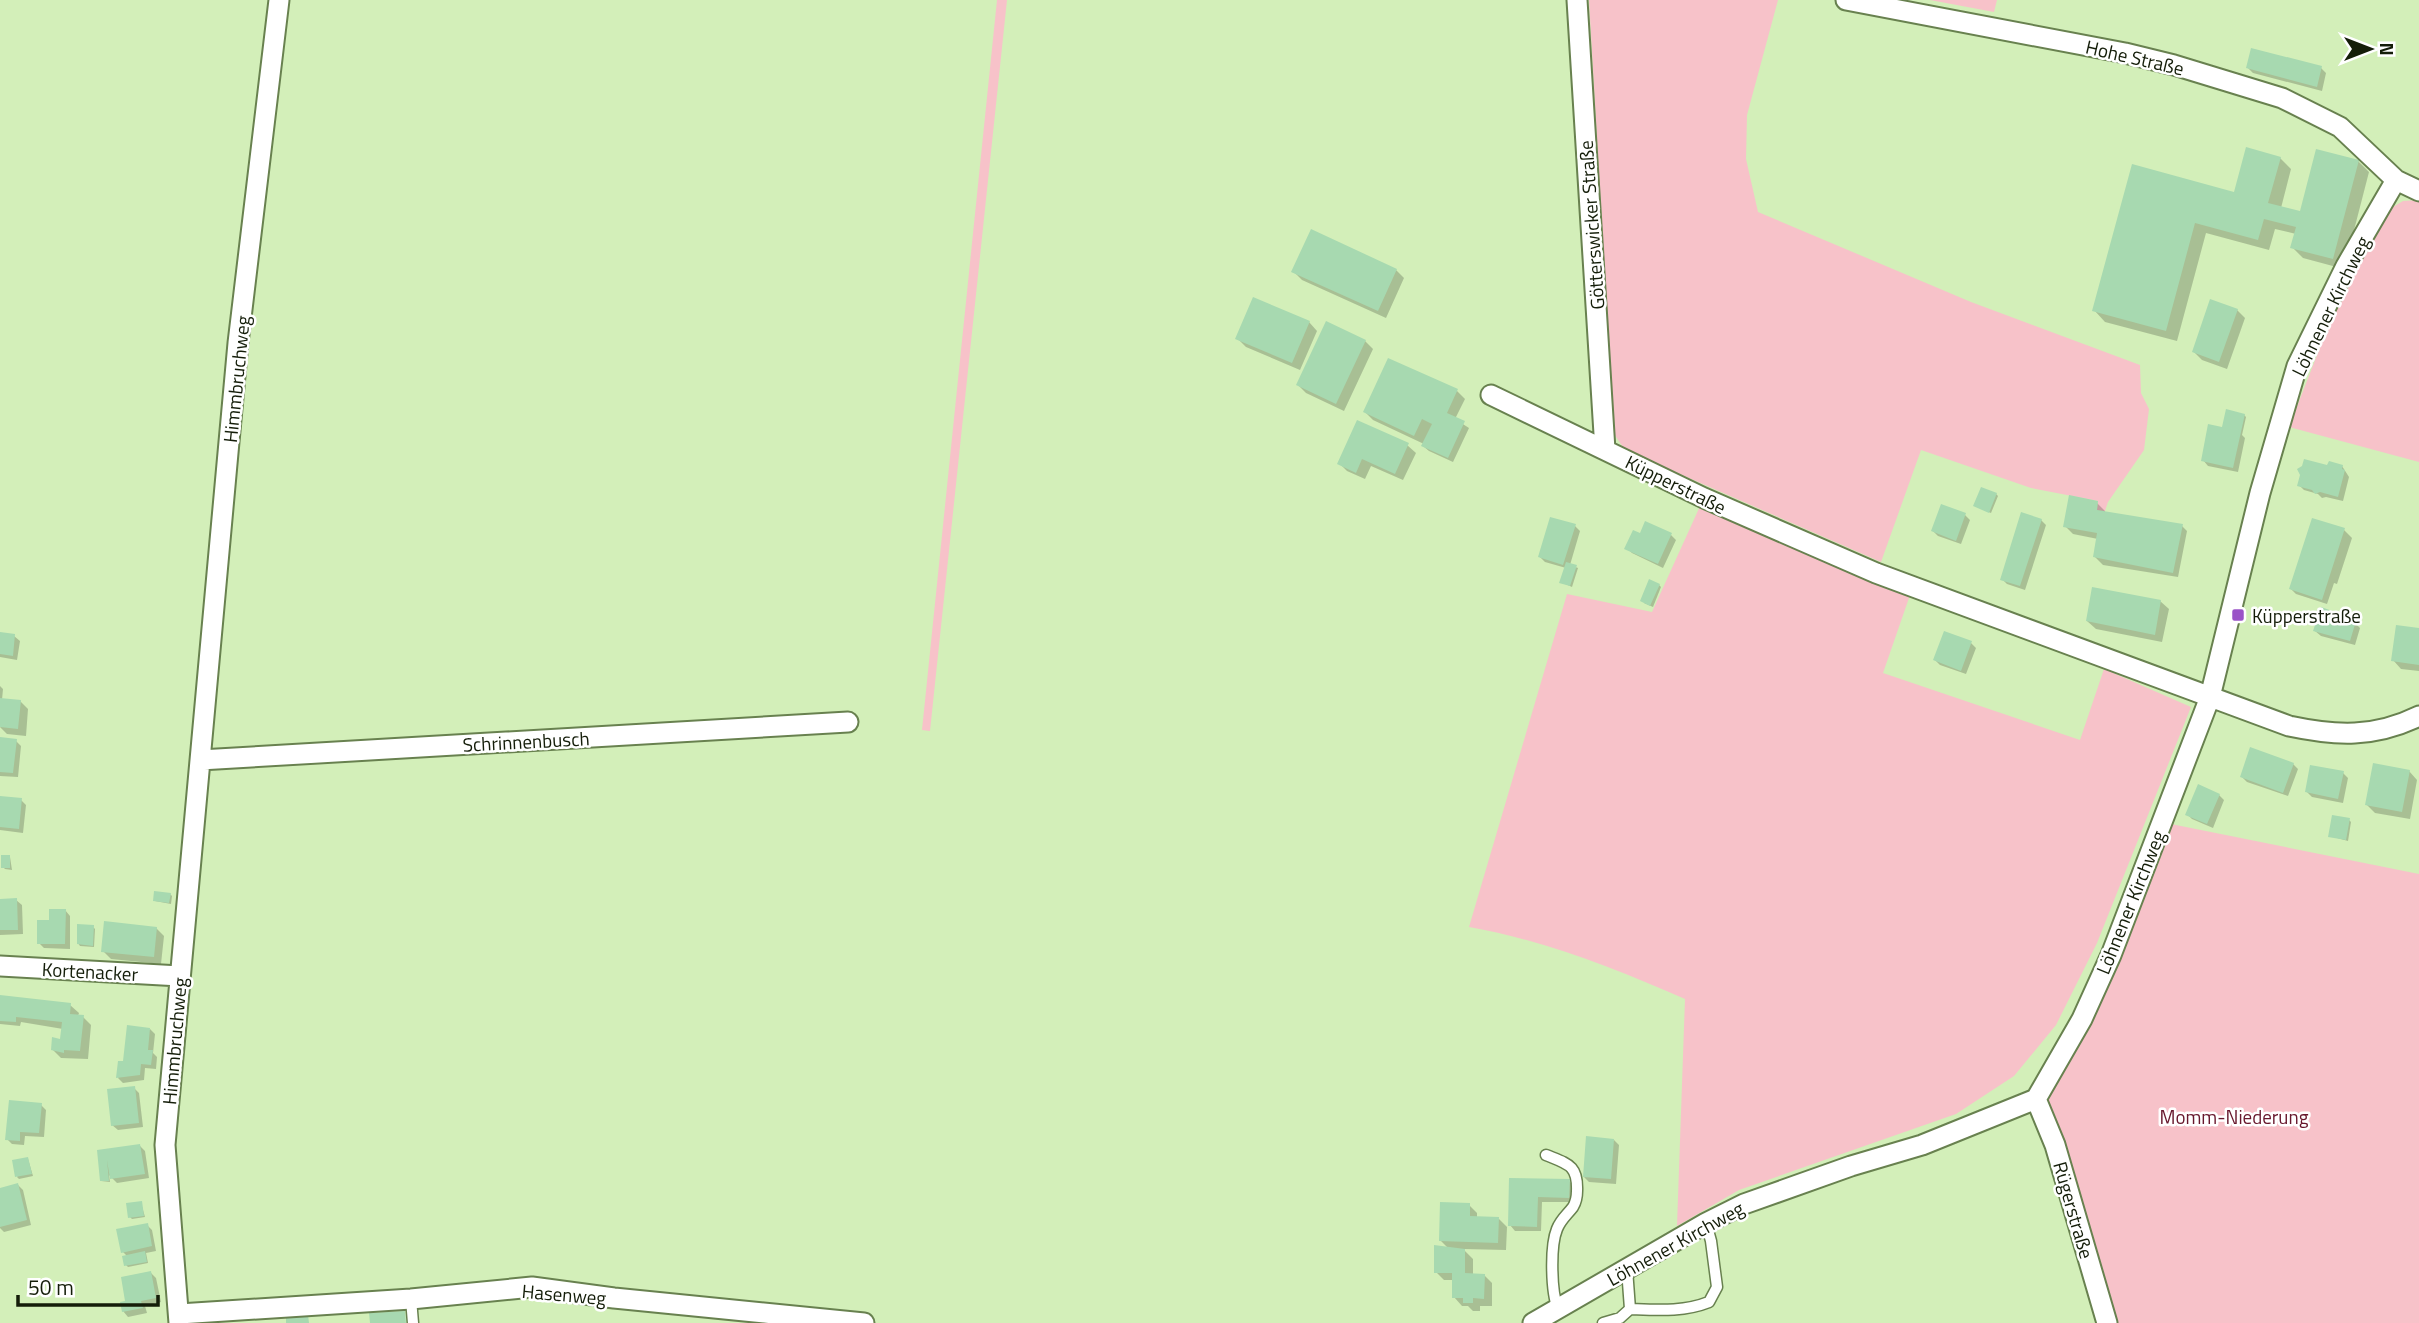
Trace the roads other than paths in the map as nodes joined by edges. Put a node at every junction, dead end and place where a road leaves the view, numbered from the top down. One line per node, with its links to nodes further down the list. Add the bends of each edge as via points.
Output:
1 (279, 0): 11 (street, Himmbruchweg, via 239,343)
2 (1577, 0): 7 (street, Götterswicker Straße)
3 (1846, 0): 4 (street, Hohe Straße, via 2125,53 2282,98 2340,127)
4 (2396, 180): 5 (street, Hohe Straße); 8 (street, Löhnener Kirchweg, via 2346,266 2297,366)
5 (2419, 191)
6 (1491, 396): 7 (street, Küpperstraße)
7 (1605, 450): 8 (street, Küpperstraße, via 1912,588)
8 (2210, 696): 9 (street, Küpperstraße, via 2289,726 2325,734 2356,734); 14 (street, Löhnener Kirchweg, via 2111,955 2082,1019)
9 (2419, 716)
10 (848, 722): 11 (street, Schrinnenbusch)
11 (203, 760): 13 (street, Himmbruchweg)
12 (0, 966): 13 (street, Kortenacker)
13 (180, 976): 21 (street, Himmbruchweg, via 165,1145)
14 (2036, 1099): 16 (street, Löhnener Kirchweg, via 1922,1145 1744,1204); 26 (street, Rügerstraße, via 2055,1145)
15 (1546, 1155): 19 (lane, via 1569,1164 1577,1181 1577,1198 1554,1238 1553,1298)
16 (1706, 1223): 17 (street, Löhnener Kirchweg); 20 (lane, via 1717,1287 1709,1302 1669,1311)
17 (1627, 1269): 19 (street, Löhnener Kirchweg); 20 (lane)
18 (411, 1299): 21 (street, Hasenweg); 22 (lane); 23 (street, Hasenweg, via 532,1287)
19 (1558, 1309): 24 (street, Löhnener Kirchweg)
20 (1630, 1309): 25 (lane)
21 (179, 1319)
22 (413, 1323)
23 (864, 1323)
24 (1533, 1323)
25 (1603, 1323)
26 (2107, 1323)

